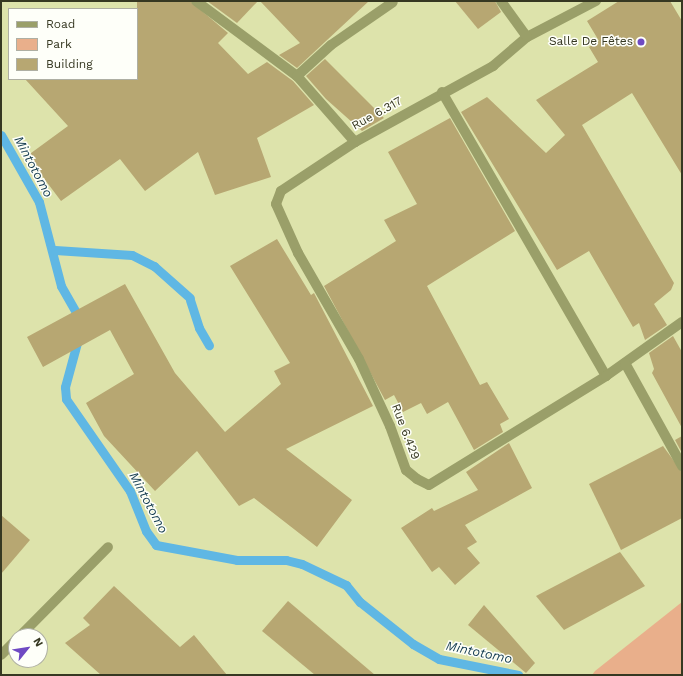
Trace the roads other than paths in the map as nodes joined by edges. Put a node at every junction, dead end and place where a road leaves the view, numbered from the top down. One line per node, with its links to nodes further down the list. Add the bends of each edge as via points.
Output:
1 (196, 1): 6 (street, Rue 6.317)
2 (502, 1): 5 (street)
3 (596, 1): 5 (street, Rue 6.317)
4 (393, 2): 6 (street, via 331,45)
5 (527, 37): 7 (street, Rue 6.317, via 493,66)
6 (297, 76): 8 (street, Rue 6.317)
7 (442, 92): 8 (street, Rue 6.317); 11 (street)
8 (355, 142): 11 (street, Rue 6.429, via 281,191 276,197 276,204 298,253 359,359 390,426 406,470 429,485)
9 (682, 322): 10 (street, Rue 6.429)
10 (625, 363): 11 (street, Rue 6.429); 12 (street)
11 (606, 376)
12 (682, 466)
13 (108, 547): 14 (street)
14 (28, 628)

